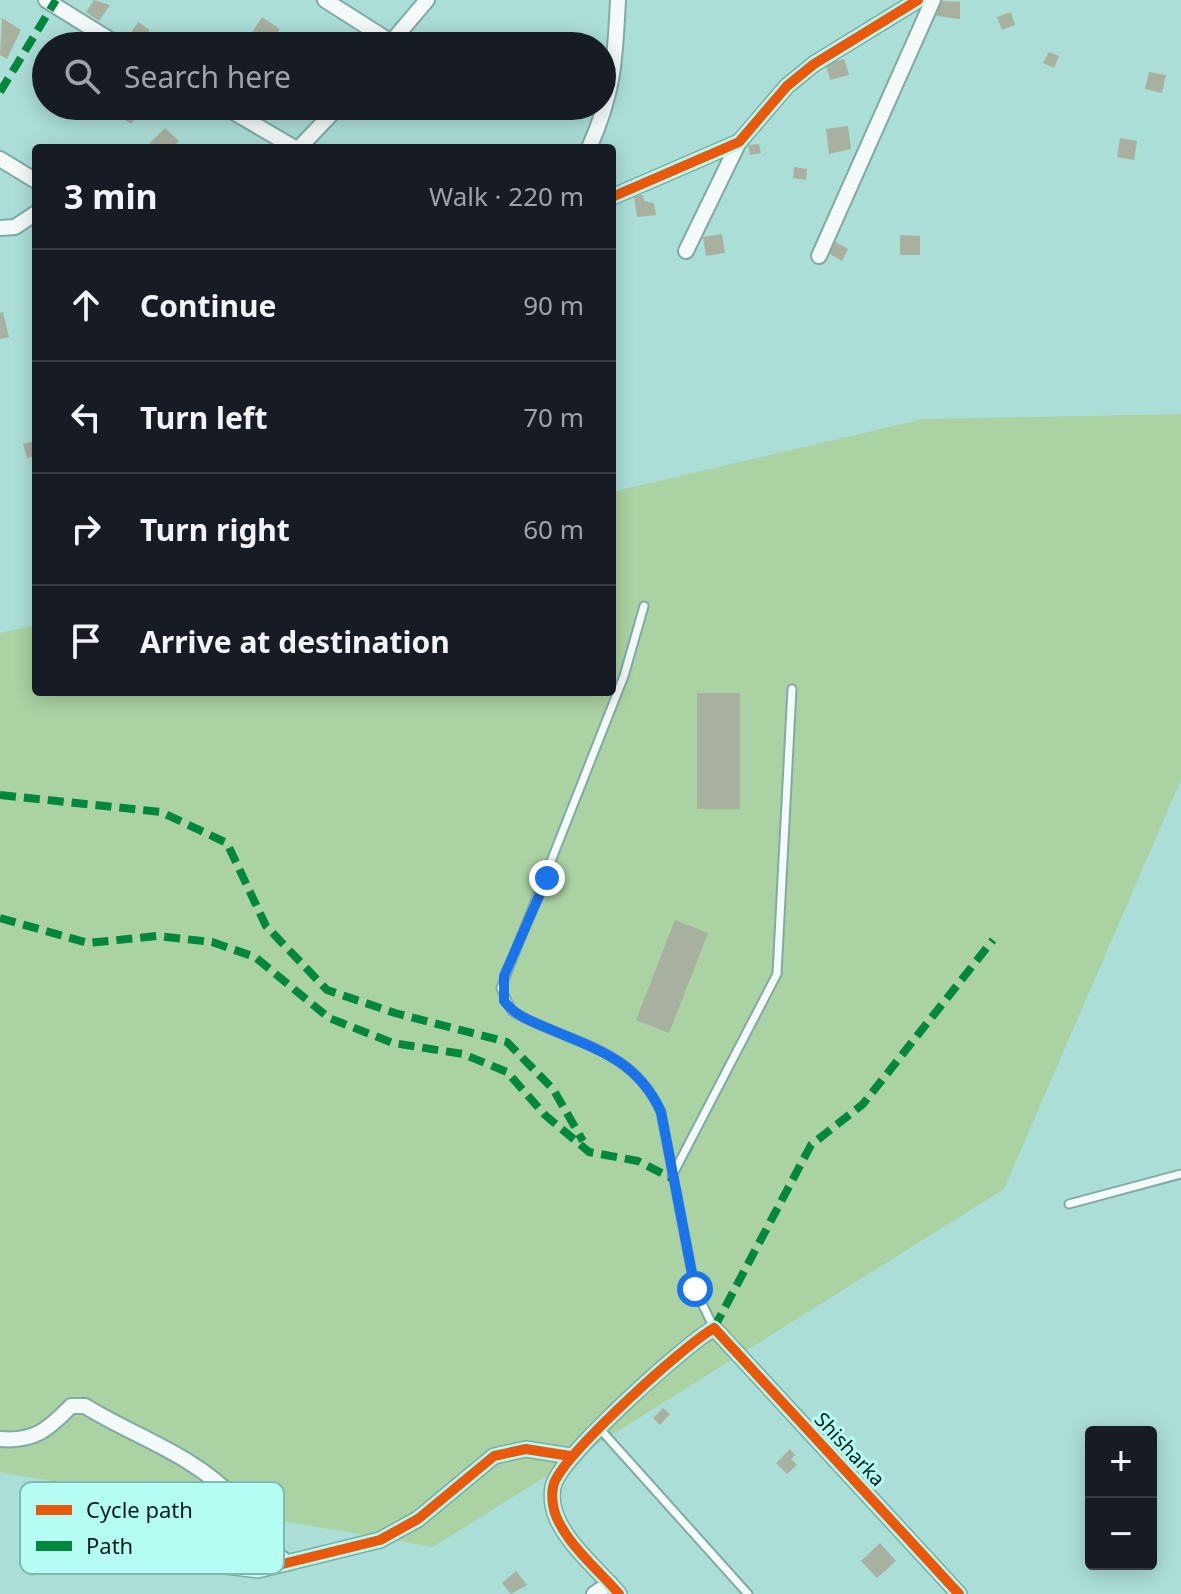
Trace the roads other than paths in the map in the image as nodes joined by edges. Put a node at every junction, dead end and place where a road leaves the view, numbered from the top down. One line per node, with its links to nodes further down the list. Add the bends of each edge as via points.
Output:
1 (46, 0): 7 (street)
2 (325, 0): 8 (street)
3 (427, 0): 9 (street)
4 (618, 0): 10 (street)
5 (918, 0): 14 (street, via 814,64 787,86)
6 (933, 0): 24 (street)
7 (97, 32)
8 (372, 32)
9 (399, 32)
10 (616, 42)
11 (248, 120): 15 (street)
12 (325, 120): 16 (street)
13 (602, 120): 17 (street)
14 (739, 142): 20 (street); 23 (street)
15 (290, 144)
16 (301, 144)
17 (591, 144)
18 (0, 159): 19 (street)
19 (32, 179)
20 (616, 195)
21 (32, 216): 22 (street, via 15,227)
22 (0, 228)
23 (686, 251)
24 (819, 256)
25 (644, 606): 28 (lane, via 624,676 501,988 512,1011 619,1061 650,1087 661,1112)
26 (792, 689): 28 (lane, via 777,974)
27 (1181, 1174): 29 (lane)
28 (671, 1178): 30 (lane, via 695,1289)
29 (1069, 1204)
30 (714, 1328): 31 (street, via 690,1343); 41 (street, Shisharka)
31 (600, 1429): 33 (street); 40 (lane)
32 (0, 1439): 34 (street, via 24,1441 49,1429 71,1406 85,1406 193,1464)
33 (570, 1456): 36 (street, via 526,1449 494,1456 418,1519 380,1540); 38 (street, via 553,1484 554,1508 566,1533)
34 (215, 1482)
35 (284, 1560): 36 (street)
36 (288, 1563): 37 (street)
37 (284, 1564)
38 (614, 1589): 39 (street)
39 (594, 1594)
40 (748, 1594)
41 (959, 1594)

